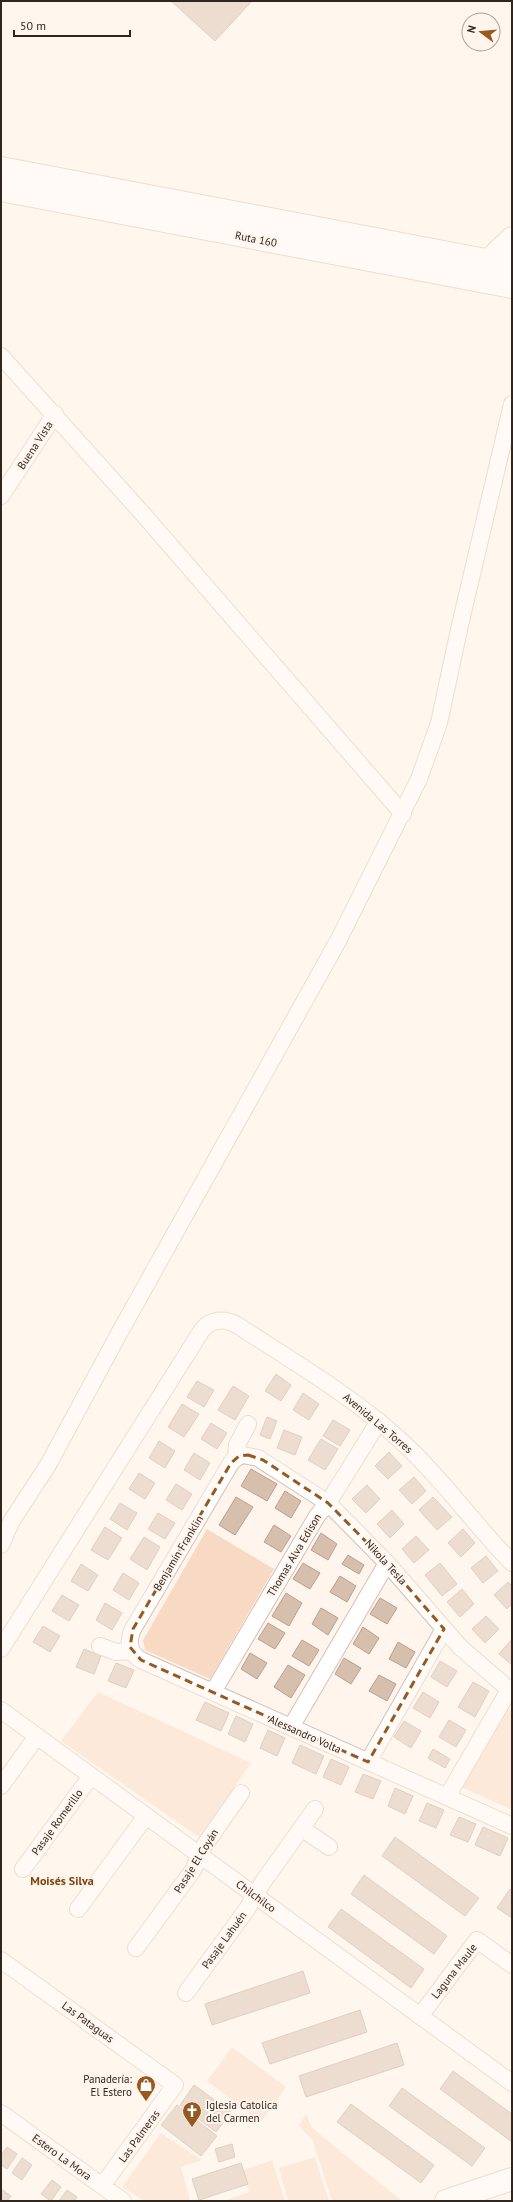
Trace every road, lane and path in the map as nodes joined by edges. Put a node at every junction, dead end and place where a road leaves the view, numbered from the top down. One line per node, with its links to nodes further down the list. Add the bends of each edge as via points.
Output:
1 (1, 168): 4 (main road, Ruta 160)
2 (1, 190): 6 (main road, Ruta 160)
3 (512, 238): 4 (main road)
4 (488, 261): 5 (main road, Ruta 160)
5 (512, 265)
6 (512, 287)
7 (1, 356): 9 (street)
8 (512, 404): 11 (street, via 439,723)
9 (55, 414): 10 (street, Buena Vista); 11 (street)
10 (1, 496)
11 (403, 814): 16 (street, via 338,941 48,1465)
12 (378, 1421): 15 (street, Thomas Alva Edison); 18 (street, Avenida Las Torres, via 422,1460); 20 (street, Avenida Las Torres, via 335,1388 237,1325 226,1320 216,1320 202,1330)
13 (248, 1424): 14 (street, Benjamín Franklin, via 237,1445)
14 (240, 1456): 15 (street, Nikola Tesla, via 258,1458); 22 (street, Benjamín Franklin, via 231,1463 133,1629 129,1643)
15 (328, 1503): 17 (street, Nikola Tesla); 24 (street, Thomas Alva Edison, via 317,1516)
16 (2, 1538)
17 (388, 1563): 19 (street, Nikola Tesla); 26 (street)
18 (512, 1563)
19 (444, 1629): 23 (street, Nikola Tesla, via 475,1662); 28 (street)
20 (1, 1646)
21 (100, 1646): 22 (street, via 116,1652)
22 (132, 1651): 24 (street, Alessandro Volta, via 141,1660)
23 (511, 1691): 32 (street)
24 (213, 1692): 26 (street, Alessandro Volta)
25 (1, 1710): 27 (street, Chilchilco)
26 (291, 1727): 28 (street, Alessandro Volta)
27 (37, 1736): 29 (street, Chilchilco); 30 (street)
28 (368, 1762): 32 (street, Alessandro Volta)
29 (91, 1776): 34 (street, Chilchilco); 39 (street, Pasaje Romerillo)
30 (1, 1786)
31 (241, 1793): 38 (street, Pasaje El Coyán)
32 (447, 1797): 35 (street, Alessandro Volta)
33 (315, 1809): 36 (street, Pasaje Lahuén)
34 (146, 1816): 38 (street, Chilchilco); 41 (street)
35 (512, 1826)
36 (301, 1828): 37 (street); 40 (street, Pasaje Lahuén)
37 (329, 1847)
38 (200, 1855): 40 (street, Chilchilco); 42 (street, Pasaje El Coyán, via 193,1870)
39 (23, 1869)
40 (255, 1895): 45 (street, Pasaje Lahuén); 46 (street, Chilchilco)
41 (78, 1909)
42 (136, 1948)
43 (1, 1960): 48 (street, Las Pataguas)
44 (512, 1965): 46 (street, Laguna Maule, via 477,1940)
45 (186, 1992)
46 (420, 2016): 47 (street, Chilchilco)
47 (512, 2083)
48 (175, 2085): 51 (street, Las Palmeras)
49 (1, 2113): 51 (street, Estero La Mora)
50 (512, 2179): 53 (main road)
51 (102, 2186): 52 (street, Estero La Mora)
52 (123, 2201)
53 (446, 2201)

